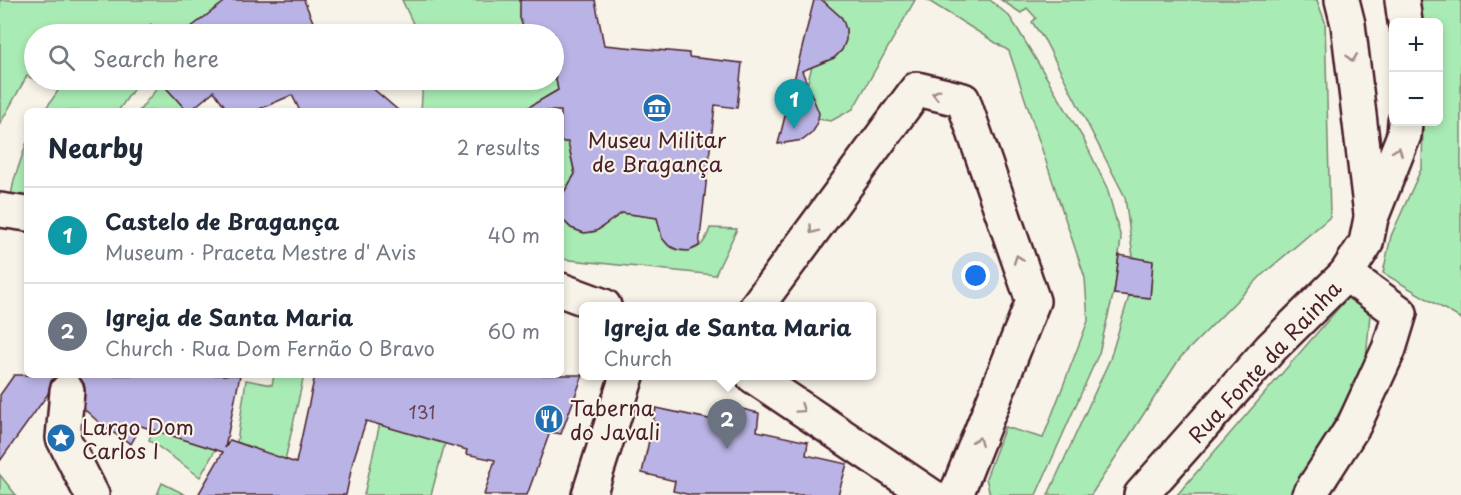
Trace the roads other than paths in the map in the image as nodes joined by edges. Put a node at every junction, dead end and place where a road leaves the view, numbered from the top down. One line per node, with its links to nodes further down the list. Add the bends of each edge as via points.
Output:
1 (1342, 0): 7 (street, Rua Fonte da Rainha, one-way to 7)
2 (1402, 0): 3 (street)
3 (1404, 18)
4 (1405, 126): 7 (street, Rua Fonte da Rainha, one-way to 4)
5 (0, 210): 6 (street)
6 (24, 214)
7 (1371, 218): 8 (street, Rua Fonte da Rainha, via 1366,243)
8 (1346, 274): 19 (street, Rua Fonte da Rainha, via 1271,348); 20 (street, via 1400,313 1389,349 1354,425)
9 (564, 291): 10 (street)
10 (593, 302)
11 (760, 302): 18 (street, one-way to 11, via 1033,301 963,100 917,89)
12 (625, 380): 16 (street)
13 (760, 380): 17 (street, one-way to 17)
14 (67, 392): 15 (street, via 63,438)
15 (92, 495)
16 (589, 495)
17 (930, 495)
18 (956, 495)
19 (1141, 495)
20 (1309, 495)

